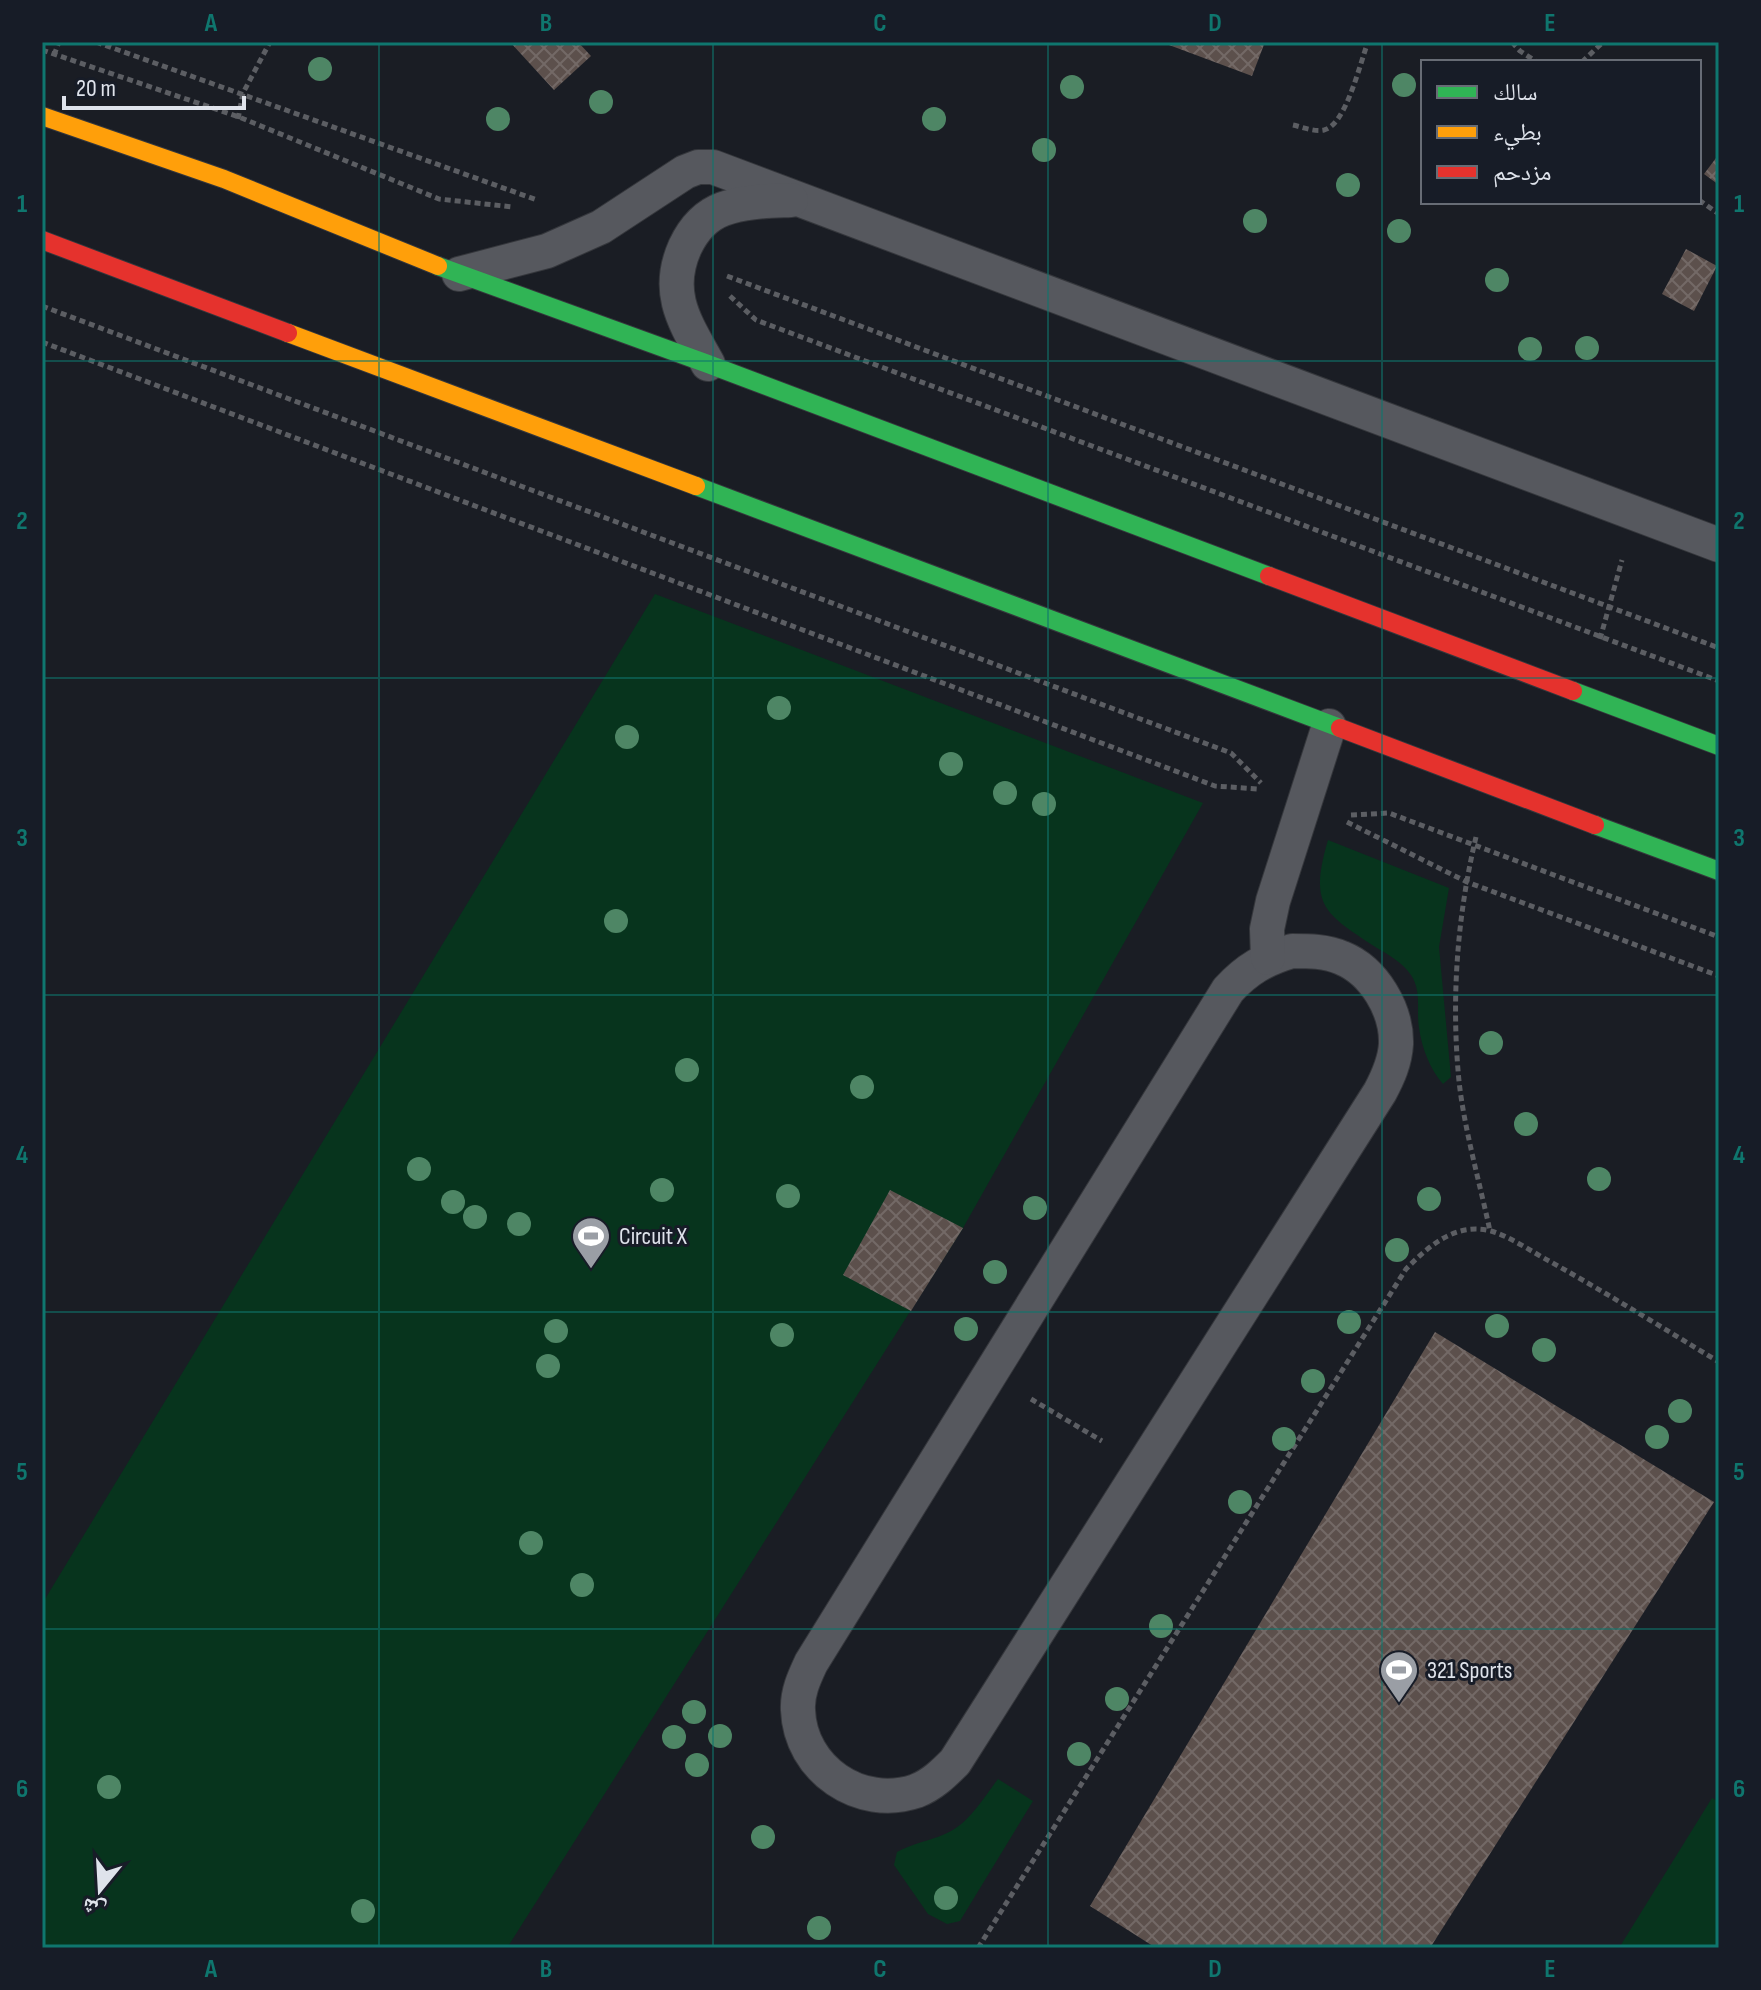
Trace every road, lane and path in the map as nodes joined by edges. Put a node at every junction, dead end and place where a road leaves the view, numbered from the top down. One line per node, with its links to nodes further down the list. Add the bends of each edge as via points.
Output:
1 (59, 42): 8 (path)
2 (96, 42): 11 (path)
3 (270, 42): 11 (path)
4 (1368, 42): 14 (path, via 1333,127 1320,131)
5 (1512, 42): 9 (path)
6 (1603, 42): 10 (path)
7 (42, 50): 8 (path)
8 (54, 55): 13 (path)
9 (1534, 60)
10 (1584, 60)
11 (243, 93): 13 (path); 18 (path)
12 (42, 116): 15 (main road)
13 (239, 117): 15 (path); 19 (path, via 439,199)
14 (1293, 125)
15 (224, 179): 22 (main road)
16 (800, 199): 22 (lane, via 713,167 698,167 601,227 547,251); 27 (lane, via 722,209 693,230 675,277 677,299); 28 (lane)
17 (1701, 201): 20 (path)
18 (542, 202)
19 (527, 208)
20 (1719, 214)
21 (42, 240): 35 (main road)
22 (459, 274): 27 (main road)
23 (727, 276): 30 (path)
24 (726, 292): 31 (path, via 756,320)
25 (42, 306): 26 (path, via 1231,753 1267,789 1215,786)
26 (42, 342)
27 (708, 364): 36 (main road)
28 (1719, 545)
29 (1625, 548): 30 (path)
30 (1609, 607): 31 (path); 33 (path)
31 (1600, 636): 32 (path); 34 (path)
32 (1597, 646)
33 (1719, 648)
34 (1719, 681)
35 (1329, 726): 41 (main road); 44 (lane, via 1273,901)
36 (1719, 746)
37 (1334, 815): 42 (path)
38 (1348, 815): 40 (path, via 1389,813)
39 (1479, 824): 40 (path)
40 (1474, 845): 42 (path); 43 (path)
41 (1719, 871)
42 (1467, 882): 45 (path); 46 (path, via 1454,989 1460,1082)
43 (1719, 937)
44 (1268, 958): 48 (lane, via 1245,971 1228,990); 49 (lane, via 1319,951 1344,958 1366,974 1393,1017 1396,1044 1391,1070)
45 (1719, 976)
46 (1490, 1231): 47 (path, via 1598,1288); 50 (path, via 1443,1236 1406,1269)
47 (1719, 1362)
48 (990, 1375): 49 (path); 49 (lane, via 801,1685 798,1709 811,1755 847,1787 869,1795 917,1790 955,1762)
49 (1144, 1466)
50 (978, 1948)

